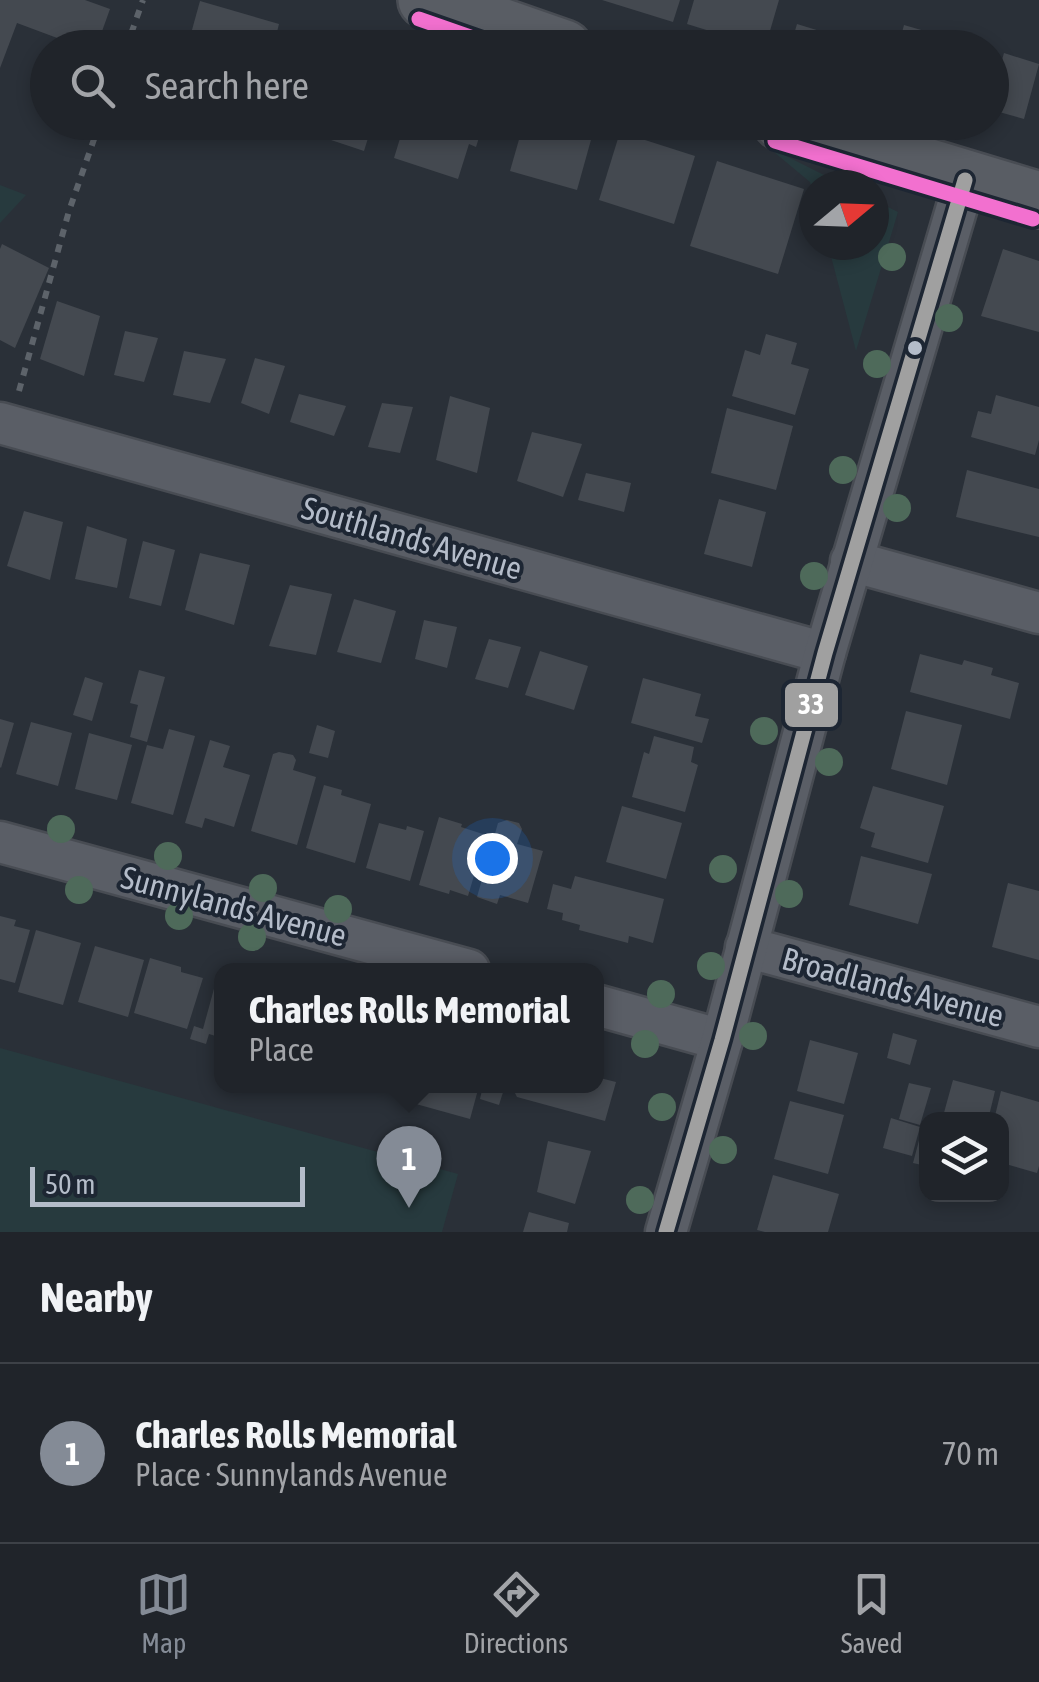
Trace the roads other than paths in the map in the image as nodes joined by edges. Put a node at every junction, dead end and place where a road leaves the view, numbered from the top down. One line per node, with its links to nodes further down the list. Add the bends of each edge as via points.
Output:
1 (426, 0): 2 (main road)
2 (512, 30)
3 (838, 140): 4 (main road)
4 (965, 180): 5 (main road); 7 (street)
5 (1039, 200)
6 (5, 424): 9 (street, Southlands Avenue)
7 (851, 561): 8 (street); 9 (street)
8 (1039, 612)
9 (824, 653): 11 (street)
10 (0, 842): 12 (street, Sunnylands Avenue)
11 (746, 947): 14 (street, Broadlands Avenue); 15 (street)
12 (442, 963)
13 (604, 1008): 15 (street)
14 (1039, 1027)
15 (722, 1040): 16 (street)
16 (666, 1232)

